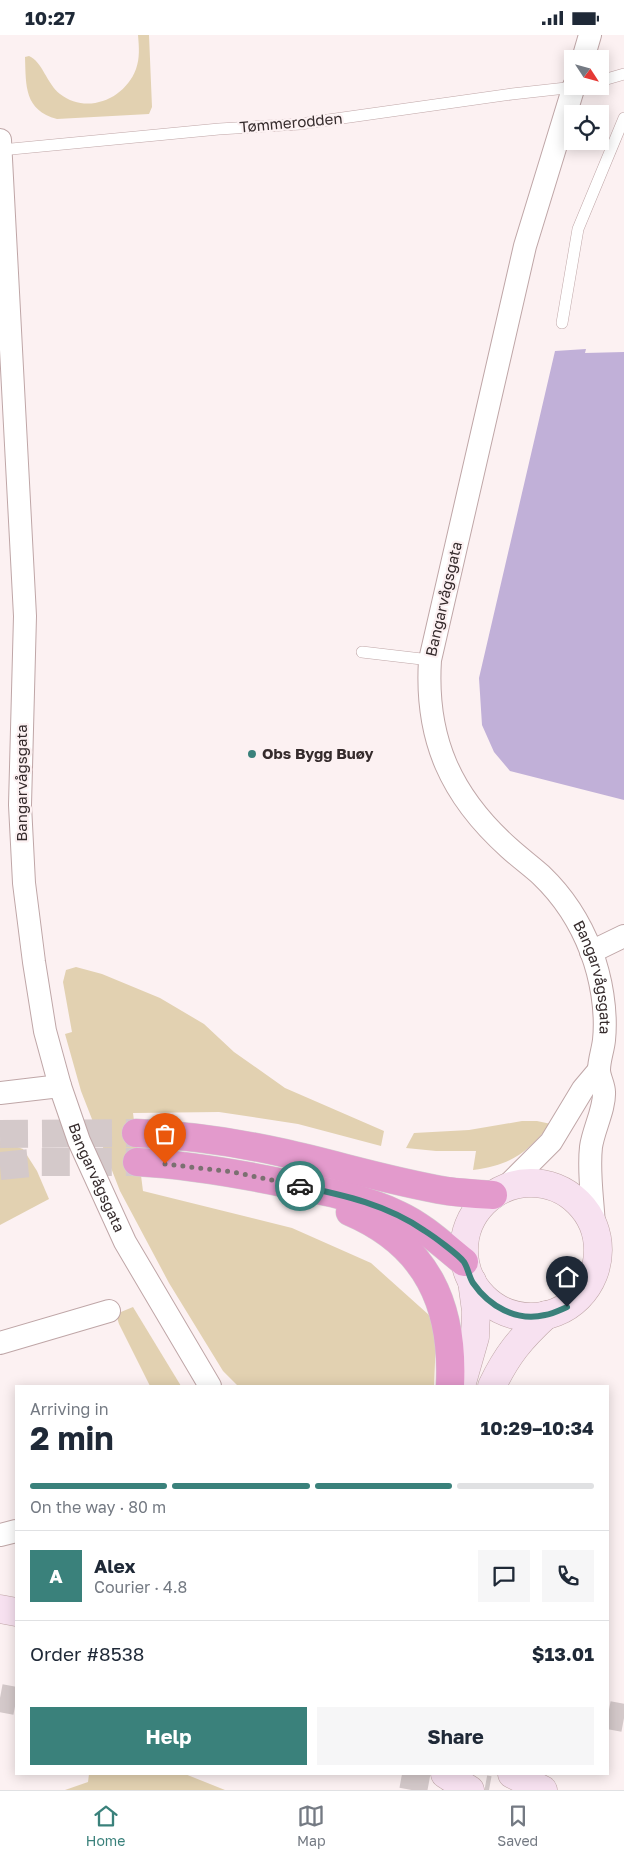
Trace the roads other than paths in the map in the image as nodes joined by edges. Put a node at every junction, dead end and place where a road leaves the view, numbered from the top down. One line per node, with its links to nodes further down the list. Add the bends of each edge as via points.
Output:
1 (590, 35): 2 (street)
2 (586, 50)
3 (624, 74): 4 (lane)
4 (609, 78)
5 (564, 88): 8 (lane, Tømmerodden, via 300,124)
6 (573, 95): 11 (street, Bangarvågsgata, via 525,246)
7 (624, 118): 9 (lane, via 578,229)
8 (0, 145): 15 (street, Bangarvågsgata, via 24,616 20,805 24,883 45,1031)
9 (562, 323)
10 (362, 652): 11 (lane)
11 (430, 660): 13 (street, Bangarvågsgata, via 431,712 437,742 449,773 475,814 564,900)
12 (624, 936): 13 (street)
13 (591, 952): 14 (street, Bangarvågsgata, via 604,1006)
14 (599, 1070): 20 (street, via 583,1089 551,1142); 21 (street, Bangarvågsgata, via 604,1093 591,1147)
15 (60, 1086): 16 (street); 26 (street, Bangarvågsgata, via 79,1141 111,1214 148,1284)
16 (0, 1093)
17 (136, 1133): 20 (highway, via 176,1134 233,1143 449,1191)
18 (138, 1162): 19 (highway, via 233,1172)
19 (320, 1190): 22 (highway, via 375,1205 401,1216 426,1231); 27 (highway, via 347,1211 367,1219 403,1244 431,1282 448,1327)
20 (499, 1192): 21 (main road, via 527,1183 548,1185 568,1193 584,1208); 22 (main road, via 481,1205 470,1223 465,1243)
21 (594, 1227): 24 (main road, via 598,1249 594,1272 584,1292 567,1307)
22 (468, 1272): 24 (main road, via 483,1296 501,1310 523,1317); 28 (main road, via 476,1311 476,1337)
23 (109, 1311): 25 (street)
24 (546, 1315): 29 (main road, via 504,1361)
25 (0, 1343)
26 (209, 1385)
27 (450, 1385)
28 (461, 1385)
29 (492, 1385)
30 (15, 1531): 31 (street)
31 (0, 1535)
32 (0, 1609): 33 (main road)
33 (15, 1612)
34 (514, 1775): 35 (main road)
35 (543, 1790)

